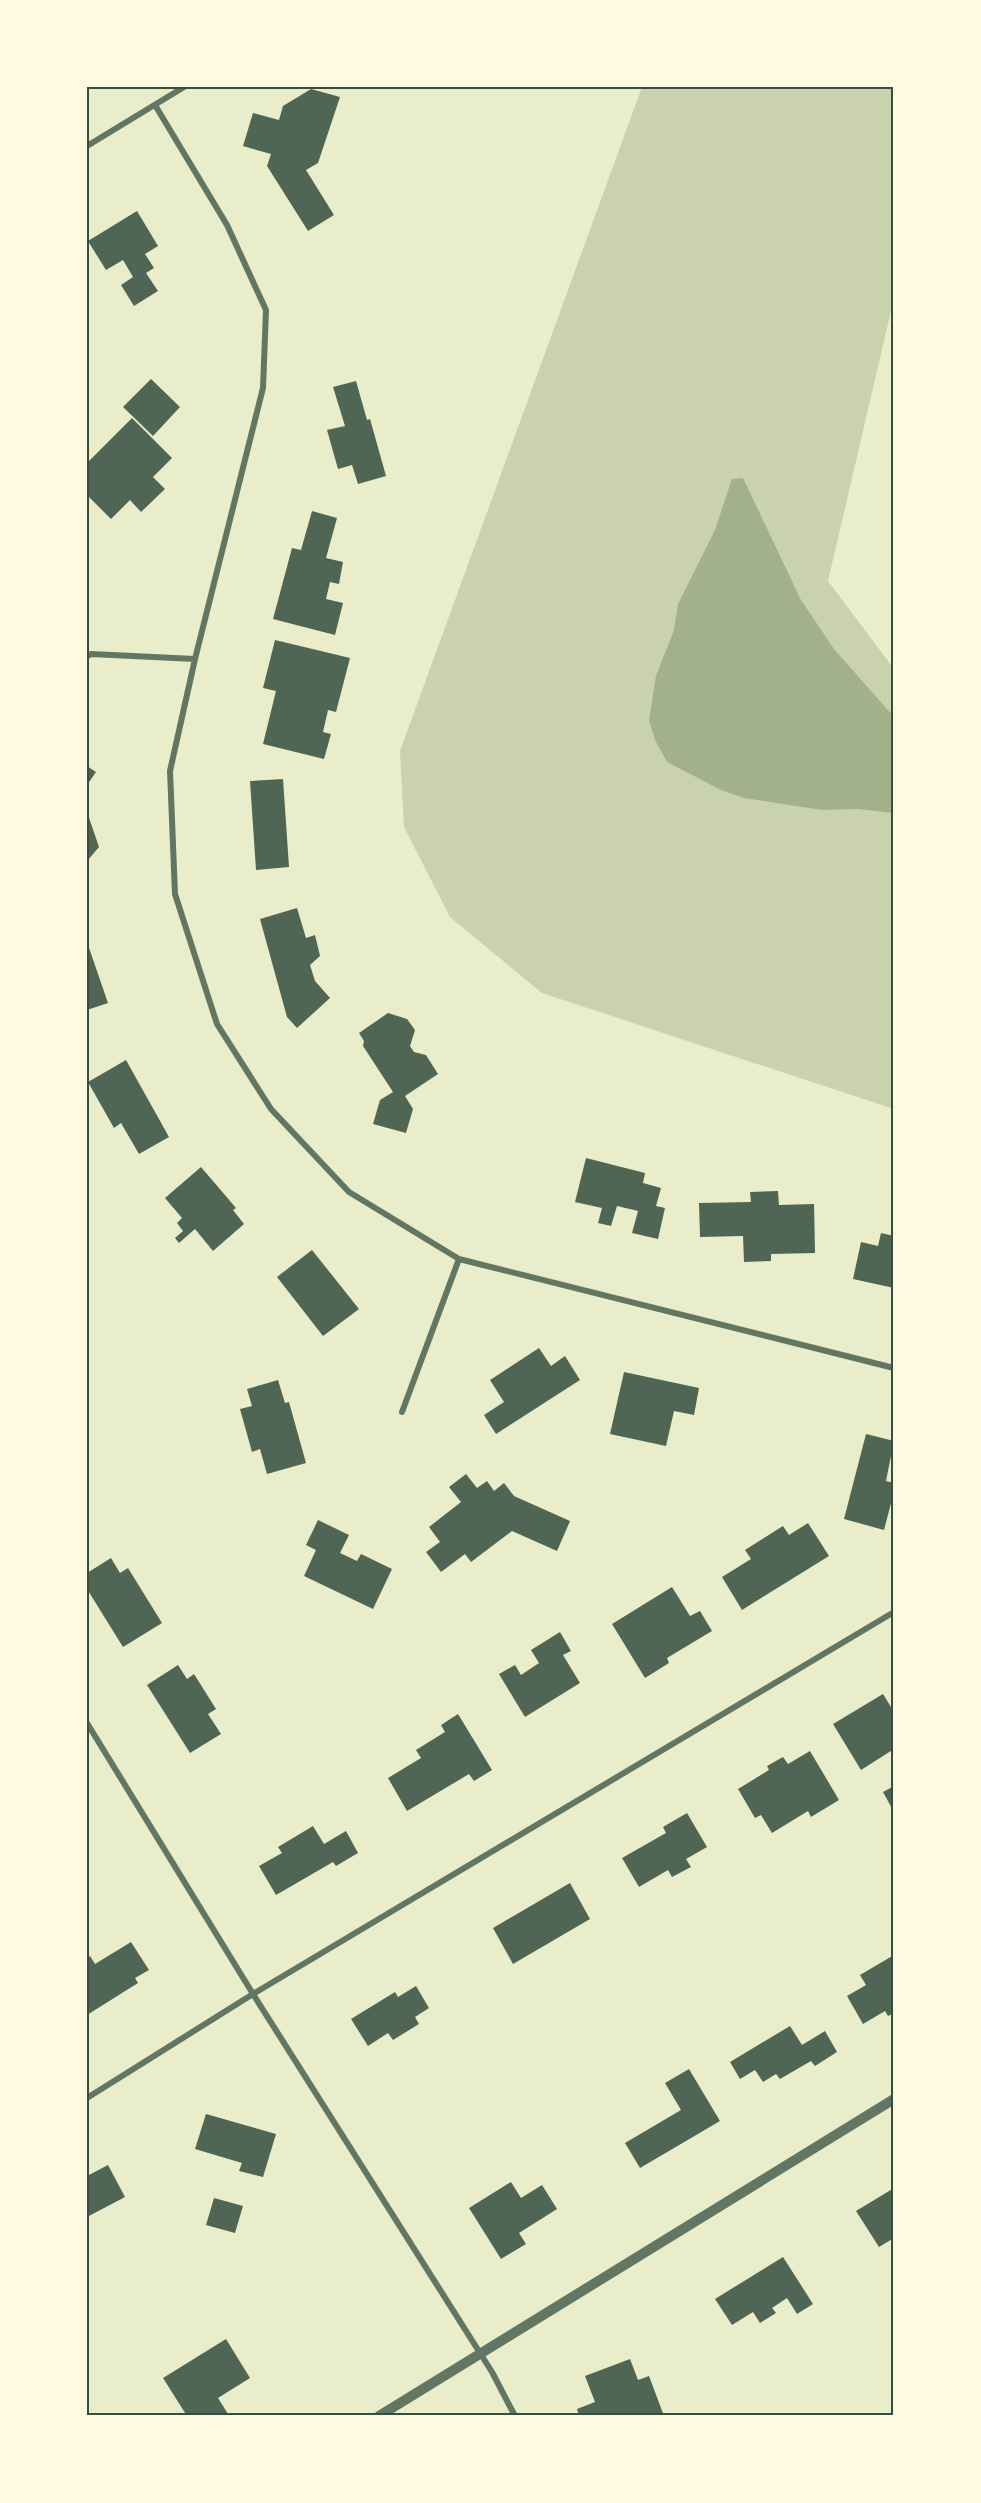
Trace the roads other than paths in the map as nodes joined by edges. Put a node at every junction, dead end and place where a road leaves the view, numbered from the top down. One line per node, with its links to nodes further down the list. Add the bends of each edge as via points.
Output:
1 (184, 87): 2 (street)
2 (155, 105): 3 (street); 5 (street, via 227,225 266,310 263,388)
3 (87, 146)
4 (87, 656): 5 (street)
5 (195, 659): 6 (street, via 170,771 175,894 217,1024 271,1109 349,1192)
6 (459, 1259): 7 (street); 8 (street)
7 (894, 1368)
8 (402, 1412)
9 (894, 1612): 11 (street)
10 (87, 1723): 11 (street)
11 (253, 1994): 12 (street); 14 (street)
12 (87, 2098)
13 (894, 2099): 14 (street)
14 (480, 2354): 15 (street); 16 (street)
15 (379, 2416)
16 (515, 2416)

